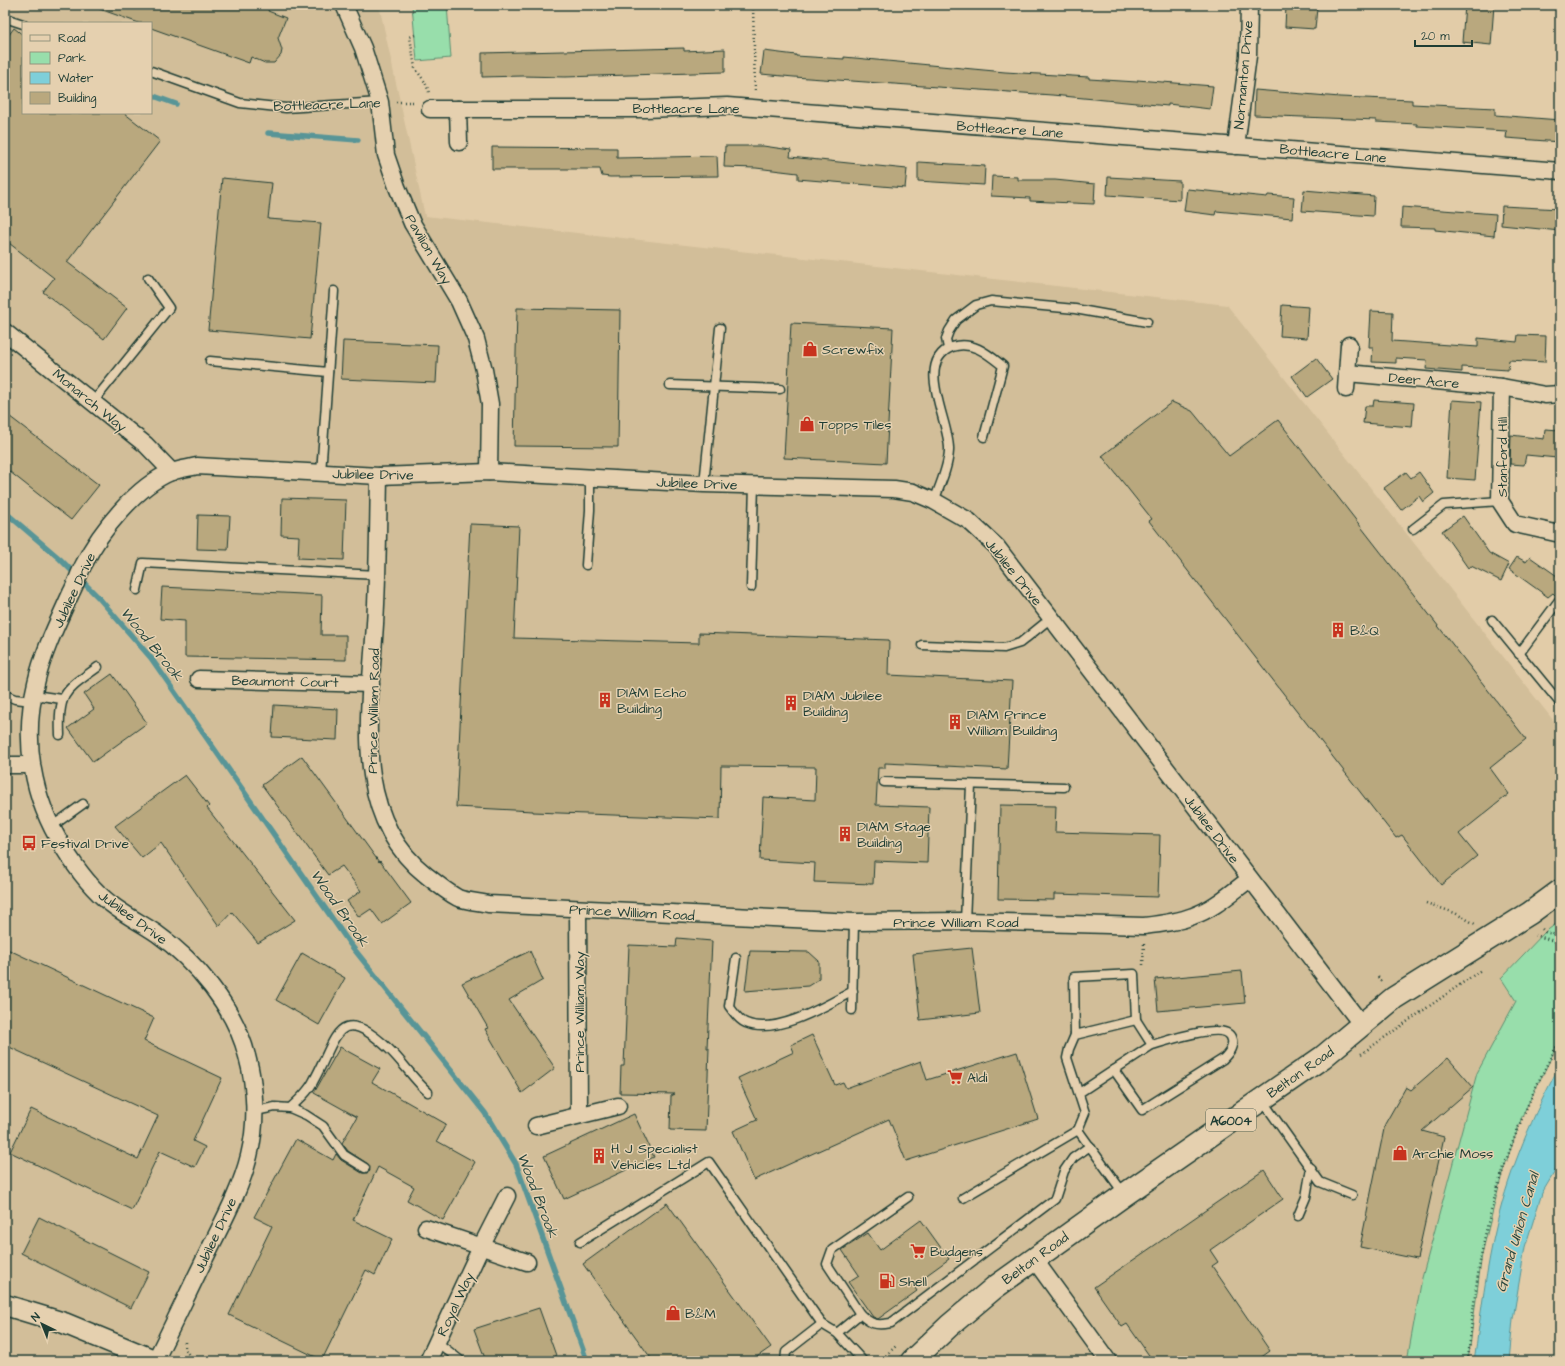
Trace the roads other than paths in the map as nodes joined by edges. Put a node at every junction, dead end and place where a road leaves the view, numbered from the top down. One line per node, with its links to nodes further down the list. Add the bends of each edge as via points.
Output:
1 (344, 5): 6 (street, Pavilion Way, via 363,48)
2 (1249, 5): 10 (street, Normanton Drive, via 1248,56)
3 (5, 18): 4 (lane)
4 (22, 24)
5 (152, 71): 6 (lane, Bottleacre Lane, via 240,103 286,108)
6 (380, 102): 31 (street, Pavilion Way, via 386,155 412,223 459,302 476,339 490,404)
7 (430, 109): 8 (street, Bottleacre Lane)
8 (458, 109): 9 (street); 10 (street, Bottleacre Lane, via 646,109 727,106)
9 (459, 142)
10 (1236, 146): 11 (street, Bottleacre Lane)
11 (1560, 171)
12 (148, 278): 28 (lane, via 169,308)
13 (334, 291): 20 (lane)
14 (1147, 322): 18 (lane, via 1075,309 991,301 976,305 956,320 946,339)
15 (720, 328): 23 (lane)
16 (5, 332): 28 (street, Monarch Way)
17 (1349, 345): 21 (street)
18 (948, 348): 29 (lane, via 960,344 976,347 1003,366); 37 (lane, via 937,359 934,376 947,430 949,451)
19 (210, 361): 20 (lane)
20 (328, 372): 32 (lane)
21 (1347, 373): 24 (street, Deer Acre); 26 (street)
22 (670, 385): 23 (lane)
23 (715, 387): 25 (lane); 35 (lane)
24 (1502, 387): 27 (street, Deer Acre, via 1545,395); 38 (street, Stanford Hill)
25 (780, 389)
26 (1346, 389)
27 (1560, 394)
28 (93, 402): 30 (street, Monarch Way, via 146,445)
29 (984, 437)
30 (172, 472): 32 (street, Jubilee Drive, via 197,466); 54 (street, Jubilee Drive, via 155,480 118,514 105,530 85,563 48,644)
31 (489, 472): 33 (street, Jubilee Drive); 34 (street, Jubilee Drive)
32 (321, 473): 33 (street, Jubilee Drive)
33 (379, 476): 42 (street, Prince William Road)
34 (590, 478): 35 (street, Jubilee Drive); 41 (lane)
35 (704, 484): 36 (street, Jubilee Drive)
36 (754, 485): 37 (street, Jubilee Drive, via 894,489 913,492); 43 (lane)
37 (934, 501): 46 (street, Jubilee Drive, via 969,521 997,547)
38 (1500, 501): 39 (lane, via 1444,505); 40 (street, Stanford Hill, via 1515,524)
39 (1413, 528)
40 (1560, 534)
41 (586, 565)
42 (378, 575): 44 (lane, via 143,562); 52 (street, Prince William Road)
43 (752, 587)
44 (137, 590)
45 (1560, 599): 49 (lane)
46 (1051, 618): 48 (lane, via 1020,643 1004,648); 65 (street, Jubilee Drive)
47 (1492, 620): 49 (lane)
48 (922, 645)
49 (1519, 654): 56 (lane)
50 (98, 667): 55 (lane, via 72,686)
51 (199, 679): 52 (street, Beaumont Court)
52 (371, 684): 67 (street, Prince William Road, via 369,766 373,790 389,834 402,853 423,874 459,898 488,904)
53 (5, 695): 54 (lane, via 14,699)
54 (33, 698): 55 (lane); 59 (street, Jubilee Drive)
55 (62, 699): 57 (lane)
56 (1560, 703)
57 (60, 735)
58 (5, 765): 59 (street)
59 (31, 765): 64 (street, Jubilee Drive, via 36,789)
60 (884, 782): 61 (lane)
61 (971, 784): 62 (lane); 69 (lane)
62 (1064, 787)
63 (83, 804): 64 (lane)
64 (51, 827): 83 (street, Jubilee Drive, via 70,859 97,893 174,947 214,991 241,1037 248,1056)
65 (1250, 879): 69 (street, Prince William Road, via 1210,908 1194,916 1160,924 1144,926); 74 (street, Jubilee Drive)
66 (1560, 891): 74 (main road, Belton Road / A6004, via 1394,998)
67 (578, 910): 68 (street, Prince William Road); 84 (street, Prince William Way)
68 (854, 922): 69 (street, Prince William Road); 71 (lane)
69 (965, 922)
70 (736, 958): 71 (lane, via 729,1006 736,1016 746,1023 762,1026 782,1023 811,1013)
71 (853, 991): 72 (lane)
72 (852, 1010)
73 (1136, 1020): 75 (lane); 75 (lane, via 1134,974 1074,977); 76 (lane)
74 (1362, 1025): 80 (main road, Belton Road / A6004, via 1323,1057)
75 (1075, 1035): 79 (lane, via 1067,1058)
76 (1152, 1045): 77 (lane); 77 (lane, via 1191,1033 1224,1031 1230,1034 1232,1040 1232,1049 1223,1059 1142,1110)
77 (1114, 1070): 79 (lane)
78 (428, 1092): 82 (lane, via 389,1049 366,1031 353,1026 342,1028 335,1037 314,1082 302,1098)
79 (1079, 1093): 86 (lane, via 1085,1113)
80 (1261, 1099): 89 (lane); 90 (main road, Belton Road / A6004)
81 (618, 1106): 84 (street)
82 (290, 1108): 83 (lane, via 275,1106); 88 (lane, via 323,1126 344,1155)
83 (255, 1111): 106 (street, Jubilee Drive, via 249,1158 238,1187)
84 (579, 1115): 85 (street)
85 (536, 1126)
86 (1078, 1130): 87 (lane); 94 (lane)
87 (1090, 1146): 90 (lane); 102 (lane, via 1073,1158 1064,1171 1055,1199 891,1323 870,1323)
88 (365, 1168)
89 (1311, 1168): 91 (lane, via 1320,1182); 95 (lane, via 1306,1197)
90 (1124, 1195): 99 (main road, Belton Road / A6004)
91 (1352, 1195)
92 (507, 1196): 98 (street, Royal Way)
93 (908, 1197): 102 (lane, via 832,1250 828,1256 827,1264)
94 (963, 1198)
95 (1298, 1216)
96 (426, 1228): 98 (street)
97 (580, 1242): 103 (lane, via 709,1162)
98 (482, 1247): 100 (street); 105 (street, Royal Way)
99 (1034, 1259): 111 (main road, Belton Road / A6004, via 994,1288); 112 (street)
100 (527, 1262)
101 (5, 1305): 106 (street, via 64,1323)
102 (860, 1314): 104 (lane)
103 (822, 1324): 104 (lane); 109 (lane, via 786,1352)
104 (837, 1333): 110 (lane)
105 (437, 1342): 107 (street, Royal Way); 108 (lane)
106 (155, 1361)
107 (428, 1361)
108 (461, 1361)
109 (785, 1361)
110 (863, 1361)
111 (912, 1361)
112 (1108, 1361)

